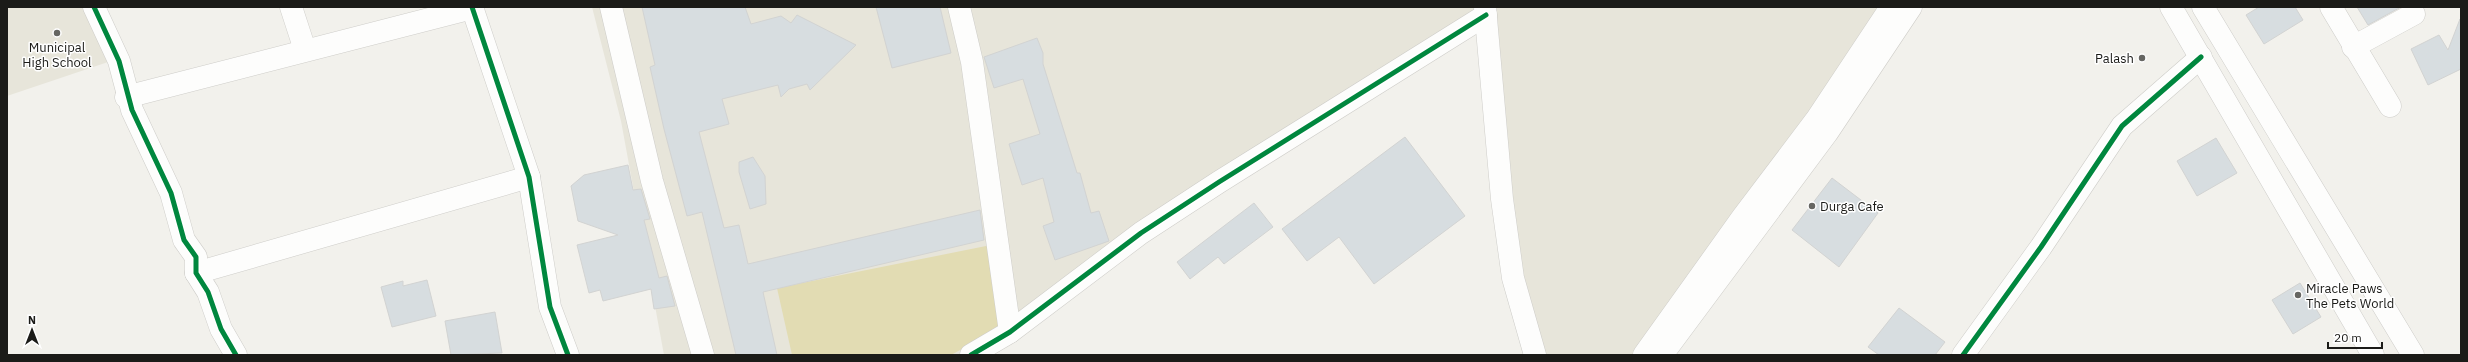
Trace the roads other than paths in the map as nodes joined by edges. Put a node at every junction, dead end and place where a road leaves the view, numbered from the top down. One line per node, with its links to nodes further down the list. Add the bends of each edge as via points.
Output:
1 (94, 7): 16 (street, via 119,61)
2 (291, 7): 14 (street)
3 (472, 7): 14 (street); 18 (street)
4 (611, 7): 24 (street, via 652,181)
5 (959, 7): 20 (street, via 972,62)
6 (1891, 7): 26 (street, via 1816,120)
7 (1911, 7): 27 (street, via 1827,133)
8 (2171, 7): 15 (street)
9 (2203, 7): 30 (street)
10 (2331, 7): 13 (street)
11 (2416, 9): 13 (street)
12 (1486, 11): 20 (street, via 1261,153 1164,218); 25 (street, via 1502,199 1513,278)
13 (2353, 47): 17 (street)
14 (305, 50): 16 (street)
15 (2201, 57): 28 (street, via 2122,126 2041,247); 29 (street)
16 (126, 97): 19 (street, via 171,193 184,240 196,257)
17 (2390, 106)
18 (529, 177): 19 (street); 23 (street, via 550,307)
19 (196, 273): 22 (street, via 208,292 221,329)
20 (1010, 332): 21 (street)
21 (983, 352)
22 (236, 355)
23 (568, 355)
24 (703, 355)
25 (1534, 355)
26 (1644, 355)
27 (1662, 355)
28 (1963, 355)
29 (2373, 355)
30 (2413, 355)

